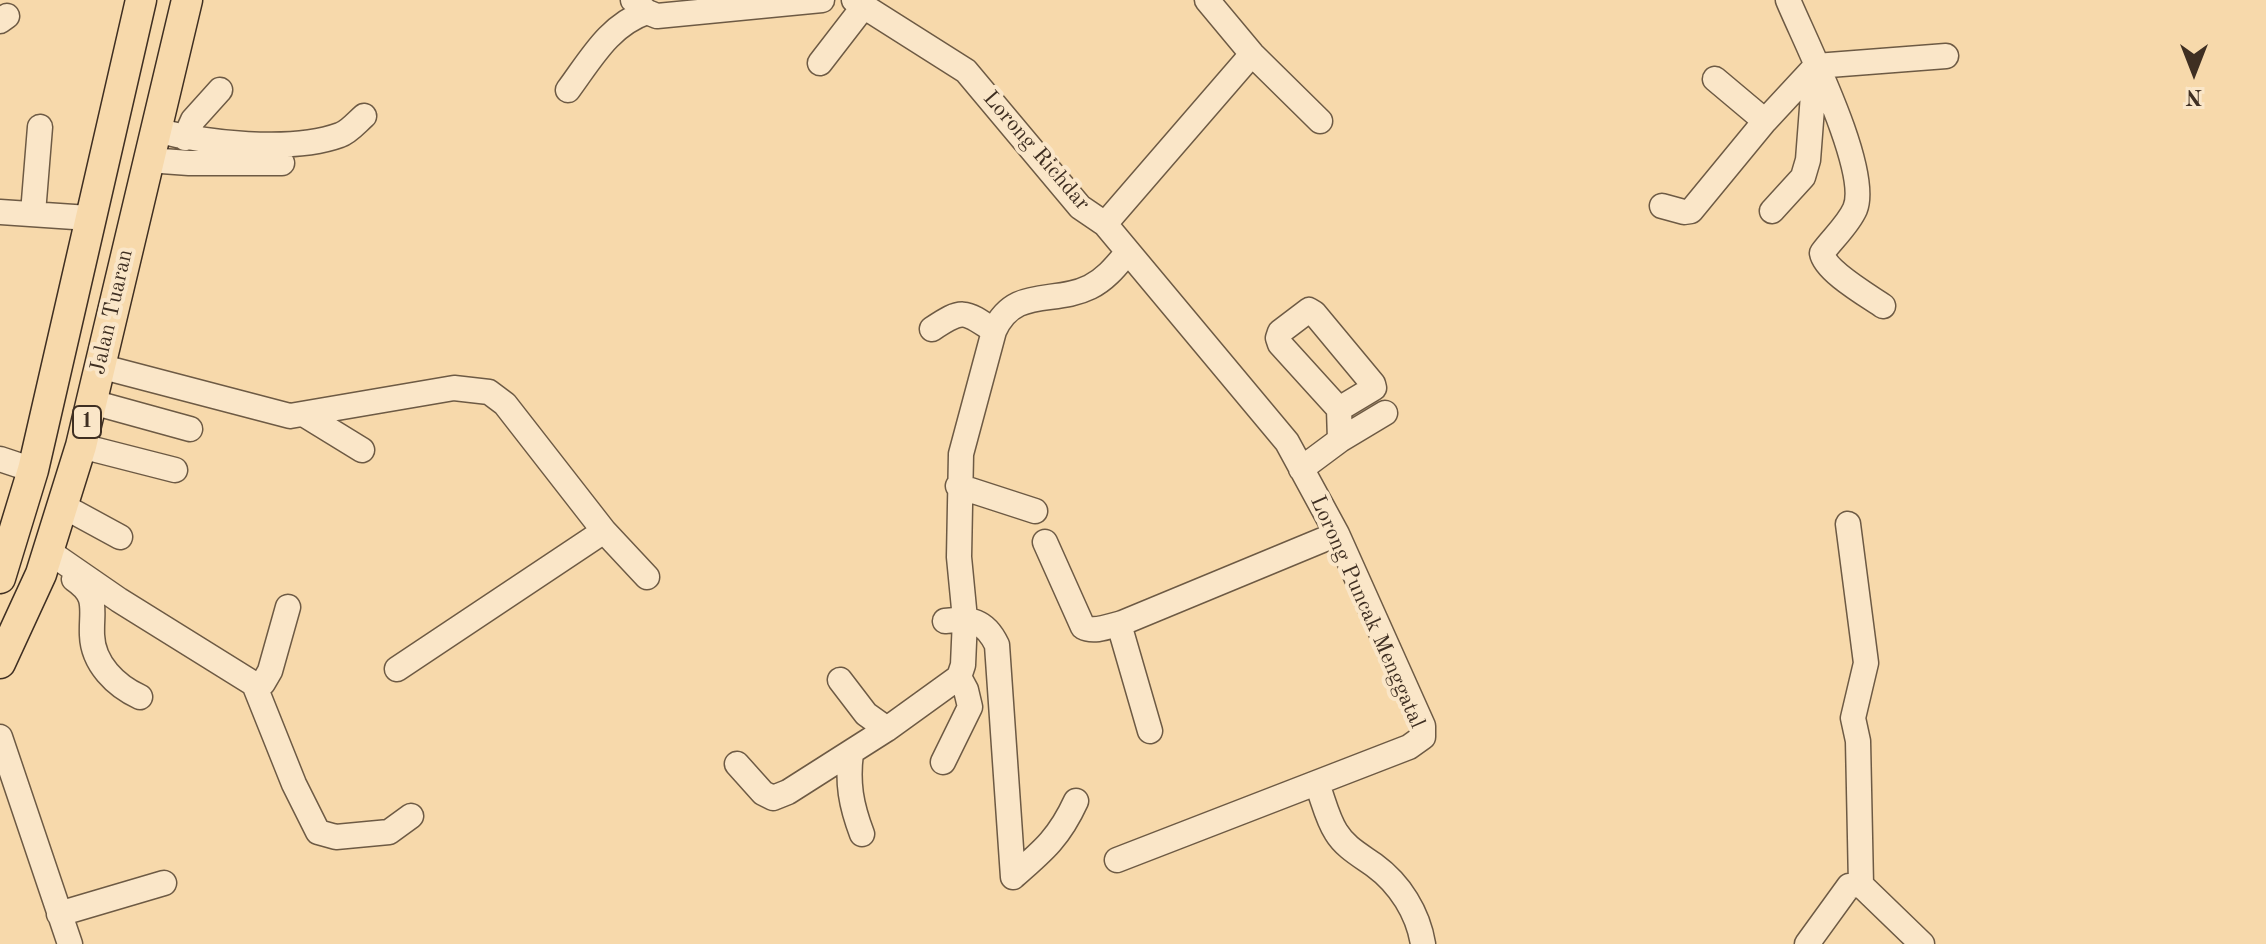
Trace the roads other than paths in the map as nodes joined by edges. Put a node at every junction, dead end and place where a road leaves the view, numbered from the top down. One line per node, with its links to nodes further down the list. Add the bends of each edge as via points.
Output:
1 (141, 0): 22 (main road, Jalan Tuaran / 1)
2 (187, 0): 20 (main road, Jalan Tuaran / 1)
3 (705, 0): 8 (street)
4 (822, 0): 8 (street, via 677,16 657,16)
5 (1207, 0): 9 (street)
6 (1788, 0): 12 (street)
7 (863, 2): 11 (street); 30 (street, Lorong Richdar, via 966,71 1080,207)
8 (643, 4): 15 (street, via 601,43)
9 (1252, 54): 17 (street); 30 (street)
10 (1946, 56): 12 (street)
11 (820, 63)
12 (1816, 66): 18 (street); 26 (street, via 1803,177); 32 (street, via 1841,122 1859,191 1855,210 1822,257)
13 (1715, 79): 18 (street)
14 (220, 90): 21 (street, via 193,120)
15 (568, 90)
16 (364, 116): 21 (street, via 343,134 282,144)
17 (1320, 121)
18 (1765, 121): 25 (street, via 1691,211)
19 (40, 127): 28 (street)
20 (155, 130): 21 (street); 24 (main road, Jalan Tuaran / 1)
21 (185, 138)
22 (106, 158): 24 (main road); 29 (main road, Jalan Tuaran / 1)
23 (282, 163): 24 (street)
24 (147, 166): 35 (main road, Jalan Tuaran / 1)
25 (1662, 206)
26 (1772, 211)
27 (0, 212): 28 (street)
28 (33, 213): 29 (street)
29 (89, 218): 44 (main road, Jalan Tuaran / 1)
30 (1105, 224): 31 (street, Lorong Richdar)
31 (1127, 253): 34 (street, via 1087,288 1016,303 1000,316); 43 (street, Lorong Puncak Menggatal, via 1287,442)
32 (1883, 306)
33 (932, 329): 34 (street, via 954,314 970,315)
34 (994, 331): 46 (street, via 961,454)
35 (99, 366): 36 (main road, Jalan Tuaran / 1); 37 (street, via 260,409)
36 (92, 402): 38 (street); 40 (main road, Jalan Tuaran / 1)
37 (305, 415): 41 (street); 50 (street, via 454,388 489,392 505,404)
38 (190, 429)
39 (1340, 440): 39 (street, via 1339,409 1375,418); 43 (street)
40 (81, 446): 45 (street); 47 (main road, Jalan Tuaran / 1)
41 (362, 450)
42 (0, 459): 44 (street)
43 (1301, 469): 51 (street, Lorong Puncak Menggatal)
44 (33, 470): 56 (main road, Jalan Tuaran / 1)
45 (175, 470)
46 (958, 486): 48 (street); 58 (street, via 949,559)
47 (63, 506): 52 (street); 54 (main road, Jalan Tuaran / 1)
48 (1035, 511)
49 (1848, 524): 78 (street, via 1866,663 1853,718)
50 (604, 531): 55 (street); 61 (street)
51 (1337, 534): 59 (street); 72 (street, Lorong Puncak Menggatal, via 1423,726 1423,737)
52 (120, 537)
53 (1045, 542): 59 (street, via 1083,627)
54 (44, 563): 60 (main road, Jalan Tuaran / 1); 64 (street, via 119,600 254,684); 65 (street, via 85,586 94,611 91,637 96,656 120,688)
55 (647, 577)
56 (0, 578)
57 (288, 607): 64 (street)
58 (955, 620): 62 (street, via 963,665); 73 (street, via 979,623 997,645 1013,877 1051,844)
59 (1122, 623): 67 (street)
60 (0, 663)
61 (397, 669)
62 (959, 677): 66 (street); 70 (street, via 970,707)
63 (840, 680): 66 (street, via 866,714)
64 (265, 684): 74 (street, via 294,784 318,832 336,837 389,832)
65 (140, 697)
66 (887, 729): 69 (street)
67 (1150, 731)
68 (0, 737): 79 (street)
69 (851, 753): 71 (street, via 773,798); 75 (street, via 851,805)
70 (943, 762)
71 (737, 764)
72 (1317, 784): 76 (street); 81 (street, via 1335,831 1399,891 1420,921)
73 (1076, 801)
74 (411, 816)
75 (862, 834)
76 (1117, 860)
77 (164, 883): 79 (street)
78 (1861, 885): 82 (street, via 1849,886); 83 (street)
79 (59, 914): 80 (street)
80 (70, 944)
81 (1423, 944)
82 (1807, 944)
83 (1922, 944)

